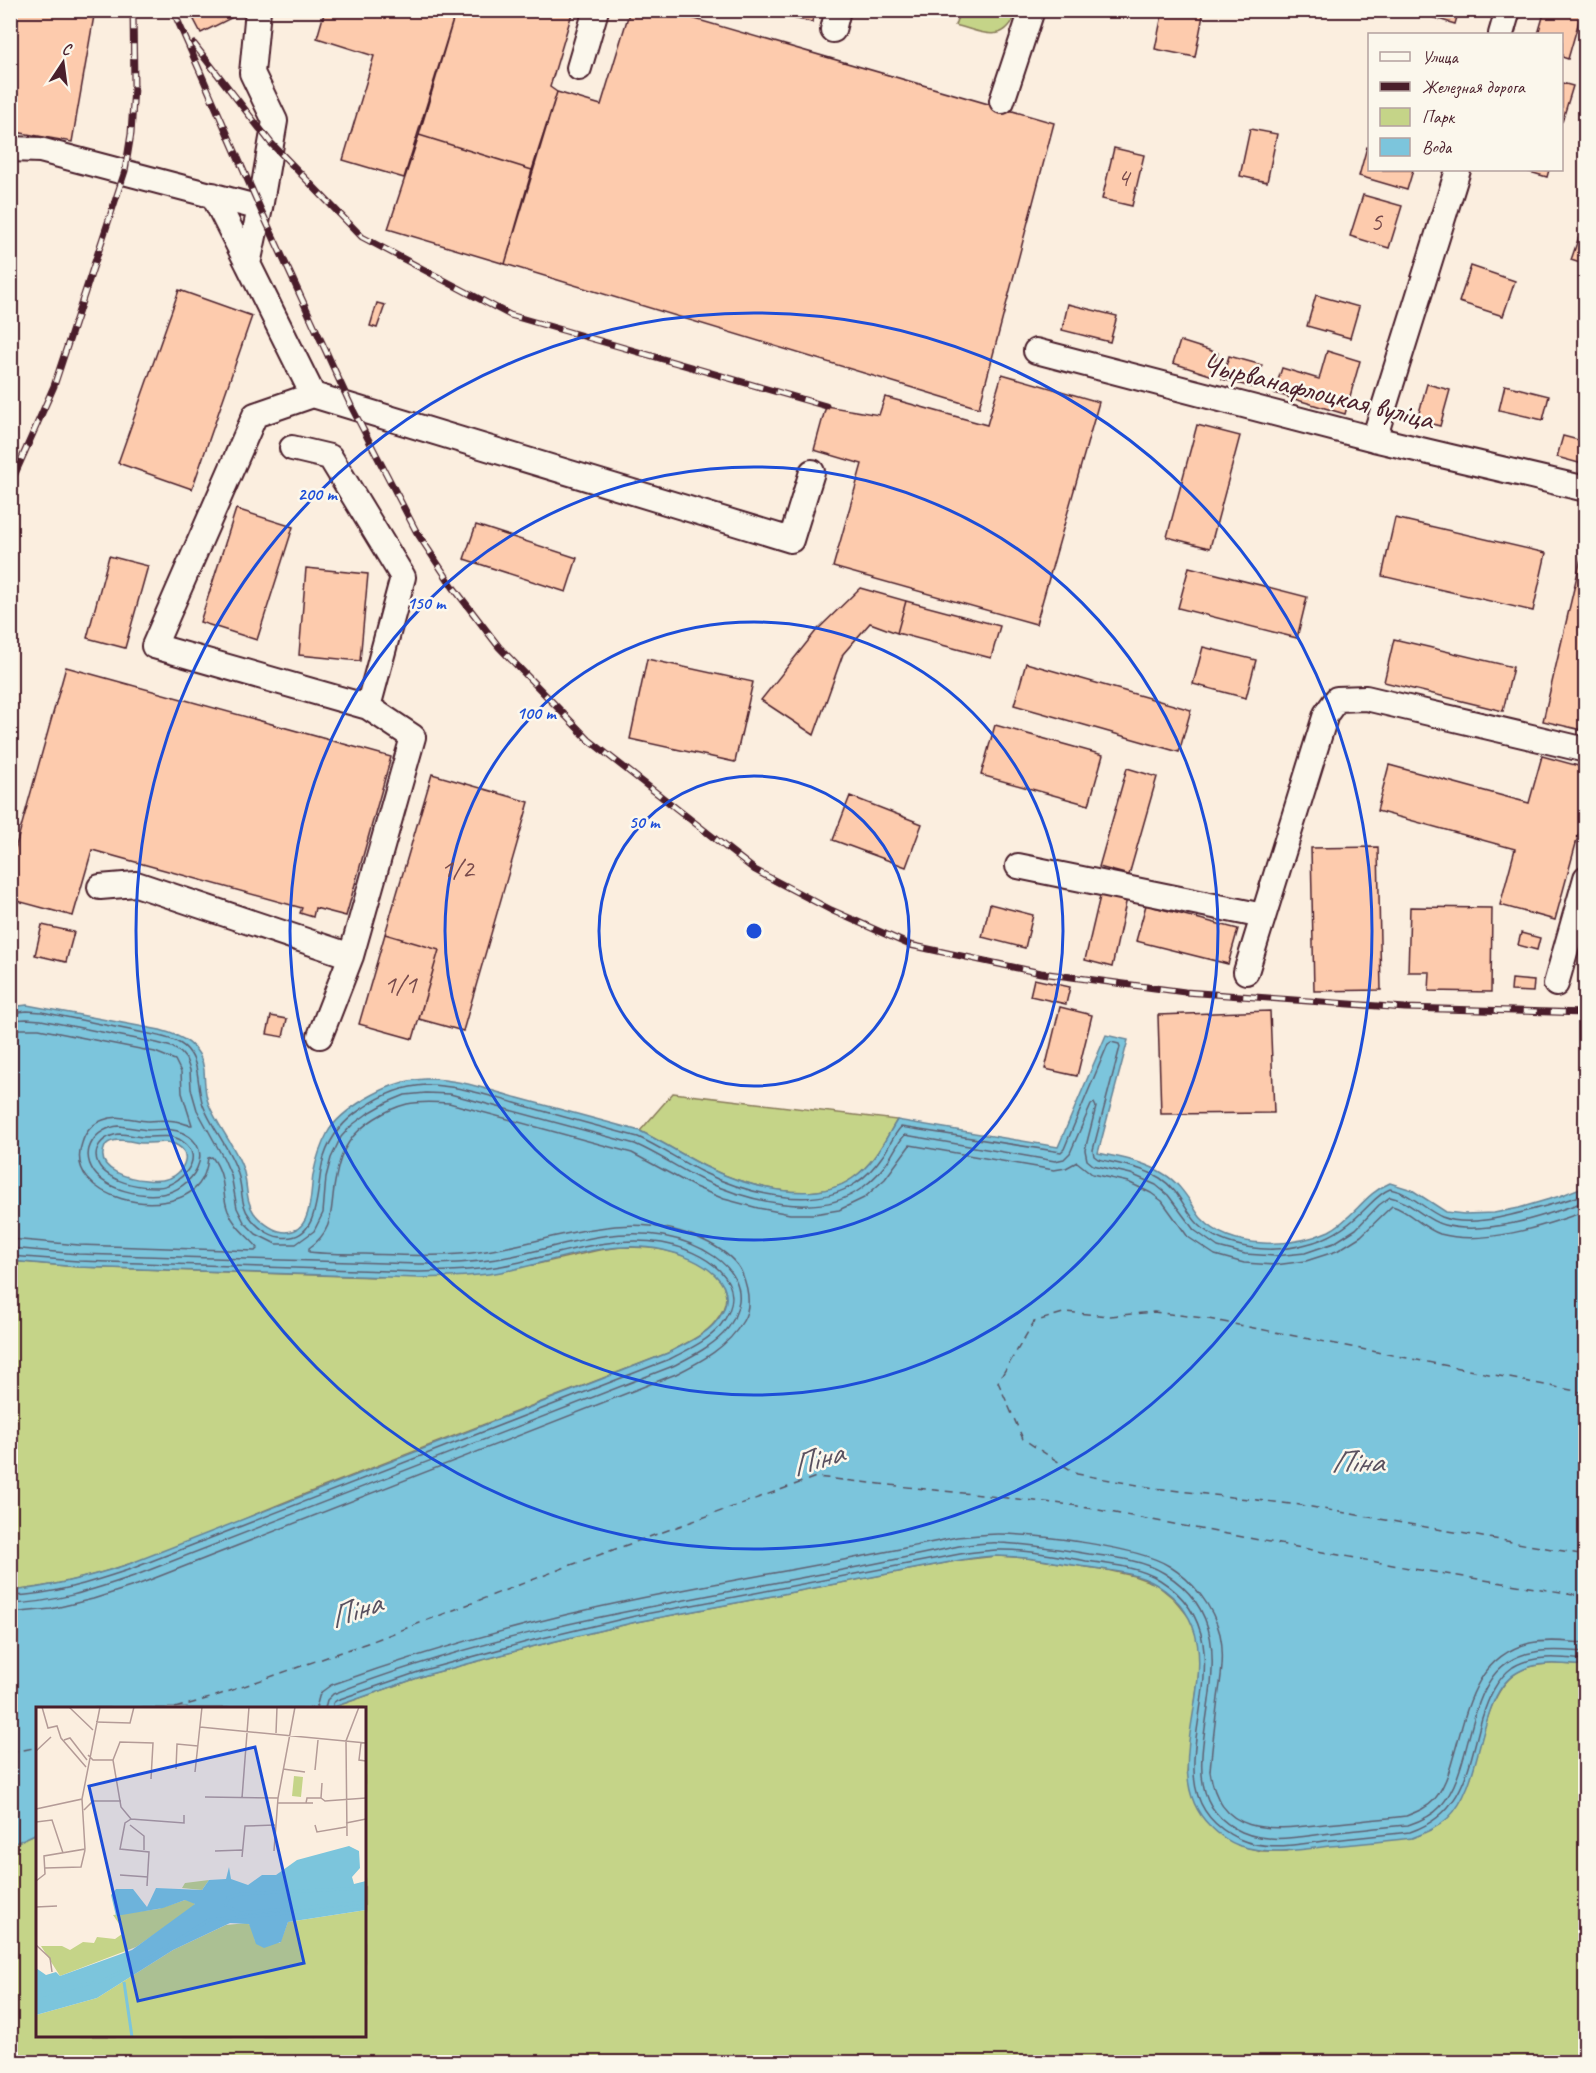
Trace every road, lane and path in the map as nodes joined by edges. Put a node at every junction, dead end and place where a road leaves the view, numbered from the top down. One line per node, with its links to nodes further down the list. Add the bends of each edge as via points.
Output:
1 (258, 10): 11 (street, via 252,73 275,121)
2 (596, 10): 6 (street)
3 (1032, 10): 7 (street)
4 (1508, 10): 5 (street)
5 (1500, 33)
6 (579, 68)
7 (1002, 101)
8 (10, 149): 10 (street, via 40,150)
9 (1458, 171): 15 (street)
10 (213, 195): 11 (street); 12 (street)
11 (260, 208): 12 (street)
12 (248, 264): 14 (street)
13 (1036, 351): 15 (street, Чырванафлоцкая вуліца)
14 (313, 395): 17 (street, via 791,540); 19 (street, via 255,415 154,645)
15 (1374, 439): 18 (street, Чырванафлоцкая вуліца)
16 (292, 448): 19 (street, via 330,457 403,577)
17 (812, 472)
18 (1586, 489)
19 (369, 708): 25 (street, via 413,737)
20 (1586, 750): 24 (street, via 1366,698 1337,699 1326,714)
21 (1018, 866): 24 (street)
22 (1586, 878): 27 (street)
23 (100, 886): 25 (street, via 136,884)
24 (1263, 916): 26 (street)
25 (351, 957): 28 (street)
26 (1246, 972)
27 (1556, 984)
28 (320, 1036)

